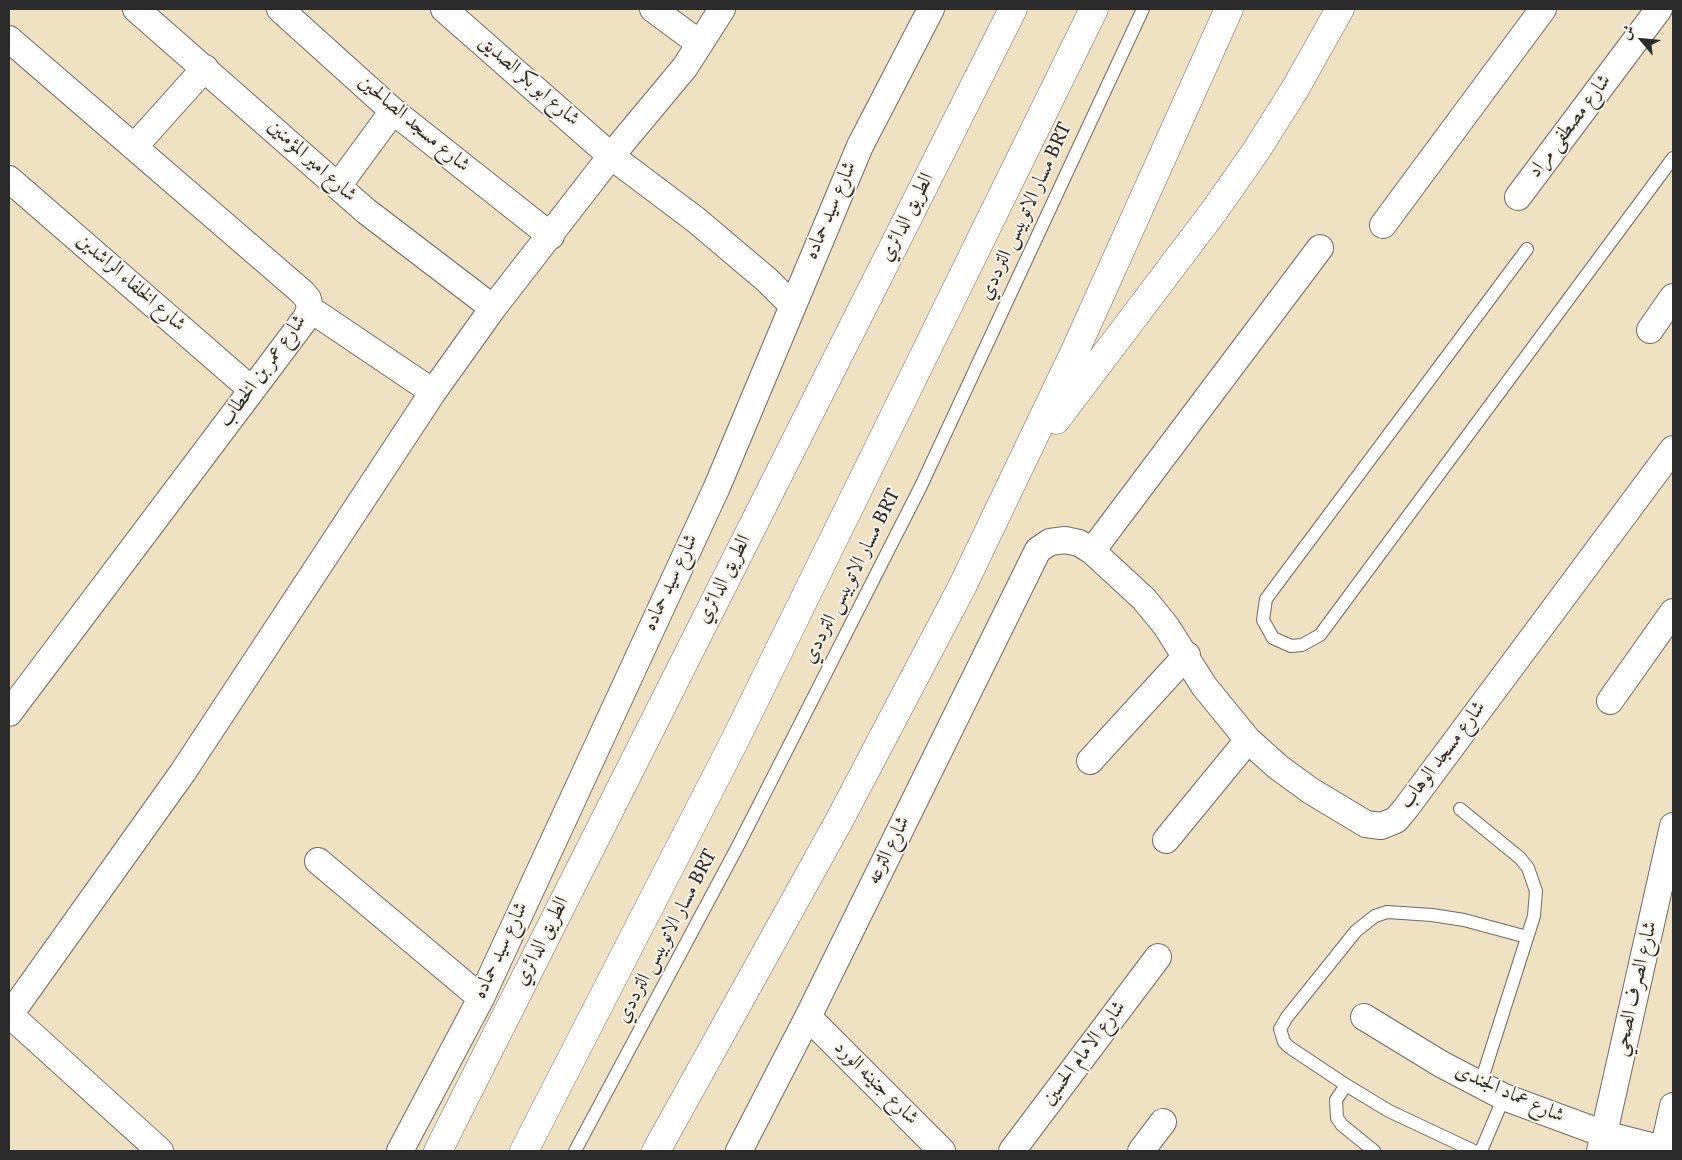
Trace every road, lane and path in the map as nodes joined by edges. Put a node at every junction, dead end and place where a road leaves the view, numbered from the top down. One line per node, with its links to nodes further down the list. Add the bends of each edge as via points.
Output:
1 (136, 9): 16 (street, شارع امير المؤمنين)
2 (280, 9): 17 (street, شارع مسجد الصالحين)
3 (444, 9): 19 (street, شارع ابو بكر الصديق)
4 (653, 9): 15 (street)
5 (722, 9): 15 (street)
6 (931, 9): 29 (street, شارع سيد حماده, via 860,146)
7 (1094, 9): 65 (highway, via 735,740)
8 (1143, 9): 66 (lane, مسار الاتوبيس الترددي BRT, via 921,486 739,844)
9 (1229, 9): 36 (highway)
10 (1340, 9): 36 (highway, via 1251,158)
11 (1543, 9): 24 (street)
12 (1659, 9): 23 (street, شارع مصطفى مراد)
13 (1008, 19): 64 (highway, الطريق الدائري)
14 (9, 39): 18 (street, شارع عمر بن الخطاب)
15 (699, 43): 19 (street, via 676,80)
16 (205, 68): 18 (street); 22 (street, شارع امير المؤمنين)
17 (393, 111): 22 (street); 25 (street, شارع مسجد الصالحين)
18 (135, 146): 31 (street, شارع عمر بن الخطاب, via 302,292)
19 (611, 156): 25 (street); 29 (street, شارع ابو بكر الصديق, via 696,220)
20 (1673, 158): 27 (lane, via 1320,635 1302,646 1277,640 1263,620 1266,599)
21 (9, 179): 33 (street, شارع الخلفاء الراشدين)
22 (338, 186): 30 (street, شارع امير المؤمنين)
23 (1518, 197)
24 (1383, 225)
25 (551, 236): 30 (street)
26 (1320, 248): 38 (street)
27 (1527, 249)
28 (1673, 297): 32 (street)
29 (792, 305): 51 (street, شارع سيد حماده, via 717,487)
30 (493, 308): 34 (street)
31 (310, 309): 33 (street, شارع عمر بن الخطاب); 34 (street)
32 (1650, 330)
33 (252, 390): 42 (street, شارع عمر بن الخطاب)
34 (433, 392): 52 (street, via 183,772)
35 (1673, 449): 43 (street, شارع مسجد الوهاب, via 1396,820 1381,826 1366,824 1311,792)
36 (1020, 468): 67 (highway, via 901,705)
37 (1038, 550): 38 (street, شارع مسجد الوهاب, via 1050,542 1065,540 1080,543); 53 (street, شارع الترعه)
38 (1092, 551): 40 (street, شارع مسجد الوهاب, via 1144,599)
39 (1673, 612): 41 (street)
40 (1186, 655): 43 (street, شارع مسجد الوهاب, via 1204,686); 44 (street)
41 (1610, 701)
42 (9, 712)
43 (1248, 740): 47 (street)
44 (1090, 761)
45 (1460, 809): 49 (lane, via 1528,868 1536,891 1536,904)
46 (1673, 826): 60 (street, شارع الصرف الصحي)
47 (1166, 840)
48 (318, 861): 51 (street)
49 (1527, 938): 55 (lane, via 1480,924 1432,915 1387,912 1364,922 1286,1017 1280,1029 1289,1047); 56 (lane)
50 (1158, 957): 70 (street, شارع الامام الحسين)
51 (481, 998): 63 (street, شارع سيد حماده)
52 (9, 1015): 62 (street)
53 (808, 1017): 68 (street, شارع الترعه); 69 (street, شارع جنينه الورد)
54 (1364, 1018): 56 (street, شارع عماد الجندى)
55 (1346, 1085): 72 (lane, via 1336,1100 1337,1118 1342,1126); 73 (lane, via 1397,1115)
56 (1480, 1085): 57 (street, شارع عماد الجندى)
57 (1504, 1096): 60 (street, شارع عماد الجندى); 74 (lane)
58 (1673, 1106): 61 (street)
59 (1163, 1122): 71 (street)
60 (1602, 1143): 61 (street, شارع عماد الجندى)
61 (1663, 1150)
62 (160, 1151)
63 (400, 1151)
64 (438, 1151)
65 (524, 1151)
66 (576, 1151)
67 (656, 1151)
68 (739, 1151)
69 (942, 1151)
70 (1012, 1151)
71 (1141, 1151)
72 (1374, 1151)
73 (1474, 1151)
74 (1481, 1151)

